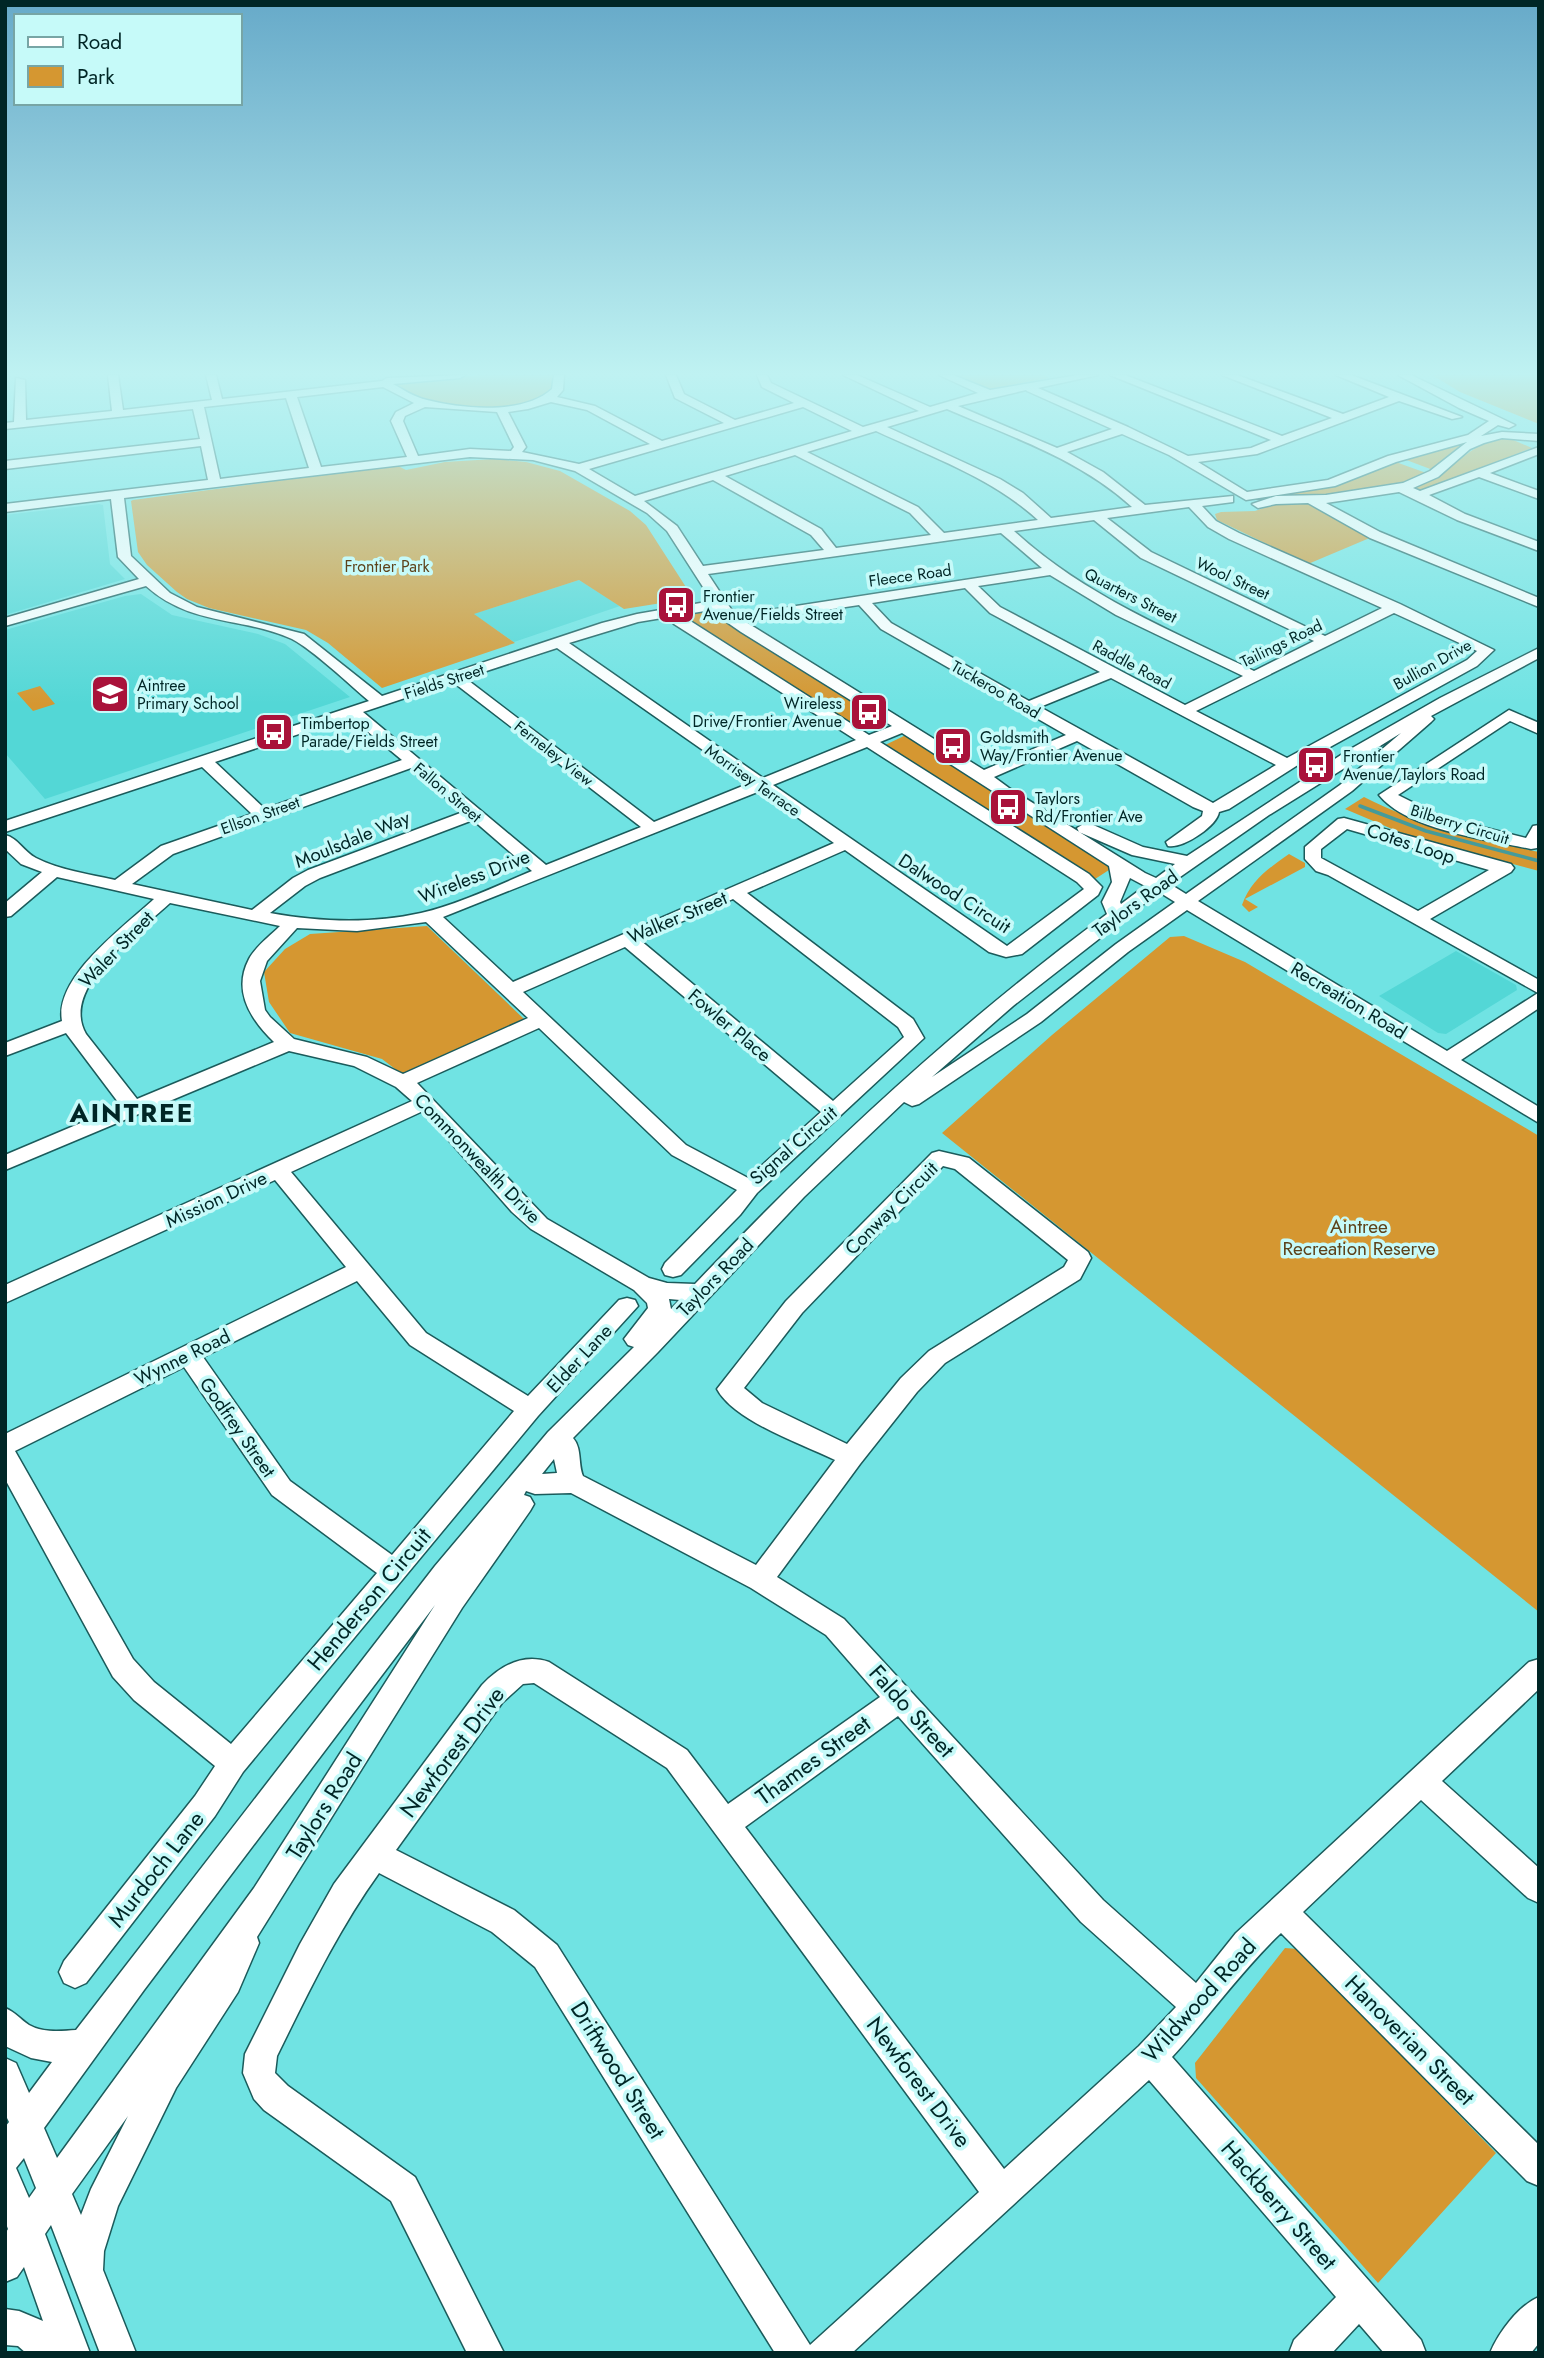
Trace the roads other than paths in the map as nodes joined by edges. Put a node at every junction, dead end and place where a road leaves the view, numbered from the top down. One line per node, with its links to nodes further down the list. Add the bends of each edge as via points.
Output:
1 (198, 485): 14 (street)
2 (608, 485): 17 (street)
3 (684, 485): 17 (street)
4 (731, 485): 27 (street, via 816,532)
5 (864, 485): 25 (street, via 914,510)
6 (1001, 485): 23 (street)
7 (1113, 485): 21 (street)
8 (1222, 485): 16 (street)
9 (1315, 485): 16 (street)
10 (1417, 485): 13 (street)
11 (1428, 485): 13 (street)
12 (1512, 485): 15 (street)
13 (1410, 490): 18 (street); 26 (street, via 1461,517)
14 (117, 495): 20 (street); 30 (street, via 125,557)
15 (1539, 495)
16 (1238, 499): 18 (street, via 1258,504); 19 (street)
17 (634, 500): 28 (street, via 662,518)
18 (1321, 501): 33 (street, via 1382,538)
19 (1188, 504): 21 (street); 35 (street, Bullion Drive, via 1234,536)
20 (5, 508)
21 (1142, 509): 22 (street)
22 (1096, 515): 23 (street); 39 (street, Wool Street, via 1146,555)
23 (1048, 522): 24 (street)
24 (1003, 528): 25 (street); 29 (street, Quarters Street)
25 (941, 537): 27 (street)
26 (1539, 547)
27 (833, 552): 28 (street)
28 (699, 571): 34 (street)
29 (1051, 571): 31 (street, Fleece Road); 43 (street, Quarters Street)
30 (148, 581): 38 (street); 46 (street, via 184,608 299,638)
31 (968, 584): 32 (street, Fleece Road); 42 (street, Raddle Road, via 995,610)
32 (862, 600): 37 (street, Fleece Road); 47 (street, Tuckeroo Road, via 886,626)
33 (1539, 603)
34 (720, 604): 36 (street, Fields Street); 37 (street)
35 (1395, 607): 39 (street, Tailings Road); 56 (street, Bullion Drive, via 1480,645 1487,653)
36 (671, 612): 40 (street, Fields Street); 53 (street)
37 (733, 620): 50 (street)
38 (5, 622)
39 (1325, 641): 43 (street, Tailings Road)
40 (558, 642): 44 (street, Fields Street); 58 (street, Morrisey Terrace)
41 (1534, 659): 45 (street, Taylors Road)
42 (1110, 673): 47 (street); 48 (street, Raddle Road)
43 (1254, 676): 48 (street, Tailings Road)
44 (456, 678): 46 (street, Fields Street); 64 (street, Ferneley View)
45 (1452, 695): 72 (street, Taylors Road, via 1319,774); 79 (street, Taylors Road, via 1346,788)
46 (381, 702): 49 (street, Fields Street)
47 (1028, 707): 52 (street, Tuckeroo Road)
48 (1184, 711): 56 (street, Raddle Road)
49 (354, 712): 54 (street, Fields Street); 55 (street, Fallon Street)
50 (903, 727): 53 (street, Wireless Drive); 57 (street)
51 (1539, 729): 66 (street, Bilberry Circuit, via 1509,715 1387,795 1420,814 1498,837 1531,844)
52 (1079, 735): 57 (street); 60 (street, Tuckeroo Road)
53 (865, 742): 58 (street, Wireless Drive); 70 (street, Dalwood Circuit, via 1093,887 1016,950 1001,951)
54 (205, 761): 59 (street, Fields Street); 61 (street)
55 (412, 762): 61 (street, Ellson Street); 62 (street, Fallon Street)
56 (1287, 765): 60 (street, Bullion Drive, via 1223,806)
57 (983, 776): 65 (street); 71 (street, Recreation Road)
58 (760, 785): 64 (street, Wireless Drive); 70 (street, Morrisey Terrace)
59 (92, 800): 63 (street, Fields Street); 67 (street, Fields Street)
60 (1212, 808): 69 (street, via 1210,818)
61 (261, 814): 76 (street, Ellson Street, via 167,850)
62 (474, 814): 74 (street, Fallon Street); 82 (street, Moulsdale Way, via 314,874)
63 (5, 828)
64 (652, 828): 74 (street, Wireless Drive)
65 (1085, 828): 72 (street, via 1138,851); 75 (street, via 1152,867)
66 (1539, 830)
67 (5, 833)
68 (5, 840): 73 (street, Wireless Drive, via 27,860)
69 (1174, 842)
70 (845, 844): 77 (street, Walker Street)
71 (1115, 862): 75 (street, Recreation Road); 81 (street, via 1122,875 1111,902)
72 (1191, 862): 75 (street, Taylors Road)
73 (54, 871): 76 (street, Wireless Drive); 80 (street)
74 (544, 872): 83 (street, Wireless Drive)
75 (1159, 885): 79 (street, Recreation Road); 81 (street, Taylors Road)
76 (117, 887): 78 (street, Wireless Drive)
77 (735, 892): 86 (street, Walker Street); 98 (street, Signal Circuit, via 906,1023 914,1038)
78 (167, 897): 82 (street, Wireless Drive); 91 (street, Waler Street, via 81,979 69,1004)
79 (1186, 901): 94 (street, Recreation Road); 100 (street, Taylors Road, via 1034,1018)
80 (5, 912)
81 (1117, 916): 100 (street, Taylors Road, via 968,1034)
82 (254, 917): 85 (street, Wireless Drive)
83 (433, 917): 85 (street, Wireless Drive, via 357,927); 88 (street, Signal Circuit)
84 (1418, 919): 84 (street, Cotes Loop, via 1322,867 1313,859 1313,847 1344,823 1473,863 1505,868); 87 (street, Cotes Loop)
85 (291, 924): 92 (street, Commonwealth Drive, via 258,959 251,981 256,1010)
86 (627, 939): 88 (street, Walker Street); 98 (street, Fowler Place)
87 (1539, 988)
88 (509, 991): 90 (street, Signal Circuit)
89 (1539, 999): 94 (street)
90 (540, 1020): 95 (street); 103 (street, Signal Circuit, via 678,1150)
91 (71, 1024): 93 (street); 97 (street)
92 (288, 1044): 95 (street, Commonwealth Drive, via 360,1061); 97 (street)
93 (5, 1050)
94 (1447, 1060): 99 (street, Recreation Road)
95 (402, 1082): 96 (street, Commonwealth Drive)
96 (426, 1101): 102 (street, Mission Drive); 106 (street, Commonwealth Drive, via 539,1224)
97 (134, 1109): 101 (street)
98 (833, 1111): 103 (street, Signal Circuit)
99 (1539, 1116)
100 (844, 1146): 107 (street, Taylors Road)
101 (5, 1163)
102 (278, 1170): 105 (street); 108 (street, Mission Drive)
103 (750, 1188): 104 (street)
104 (673, 1269)
105 (359, 1270): 110 (street, Wynne Road); 111 (street, via 418,1339)
106 (642, 1284): 107 (street, Commonwealth Drive); 112 (street, Commonwealth Drive, via 658,1300 660,1310 610,1367)
107 (699, 1293): 112 (street, Taylors Road)
108 (5, 1295)
109 (627, 1306): 111 (street, Elder Lane)
110 (188, 1354): 113 (street, Wynne Road); 118 (street, Godfrey Street, via 281,1488)
111 (530, 1409): 118 (street, Henderson Circuit)
112 (561, 1444): 116 (street); 117 (street, Taylors Road); 132 (street, Taylors Road, via 421,1602)
113 (5, 1445)
114 (5, 1456): 122 (street, via 123,1668 144,1691)
115 (851, 1457): 115 (street, Conway Circuit, via 937,1357 1072,1273 1080,1258 962,1163 939,1158 794,1307 729,1389 754,1410); 119 (street, Conway Circuit)
116 (574, 1483): 117 (street); 119 (street, Faldo Street)
117 (536, 1484): 127 (street, Taylors Road, via 466,1582)
118 (393, 1570): 122 (street, Henderson Circuit)
119 (760, 1580): 121 (street, Faldo Street, via 835,1627)
120 (1538, 1675): 123 (street, Wildwood Road)
121 (901, 1698): 124 (street, Thames Street); 130 (street, Faldo Street, via 1092,1911)
122 (233, 1763): 129 (street, Murdoch Lane, via 205,1806)
123 (1420, 1780): 126 (street); 128 (street, Wildwood Road)
124 (726, 1823): 125 (street, Newforest Drive, via 664,1748 539,1671 530,1670 512,1675 492,1694); 140 (street, Newforest Drive)
125 (375, 1855): 150 (street, Newforest Drive, via 345,1895 311,1955 261,2054 259,2073 276,2098 403,2189); 151 (street, Driftwood Street, via 503,1921 546,1956)
126 (1539, 1888)
127 (264, 1900): 139 (street, Taylors Road); 143 (street, via 228,1981 164,2077 103,2202 87,2251)
128 (1281, 1912): 130 (street, Wildwood Road, via 1247,1944); 137 (street, Hanoverian Street)
129 (75, 1972)
130 (1198, 2006): 133 (street, Wildwood Road)
131 (5, 2024): 132 (street, via 37,2045)
132 (84, 2045): 135 (street, Taylors Road)
133 (1150, 2057): 140 (street, Wildwood Road); 144 (street, Hackberry Street)
134 (5, 2074): 135 (street)
135 (26, 2126): 136 (street, Taylors Road); 139 (street)
136 (5, 2156)
137 (1539, 2169)
138 (5, 2180): 141 (street)
139 (54, 2191): 141 (street, Taylors Road); 143 (street)
140 (1002, 2194): 152 (street, Wildwood Road)
141 (26, 2231): 142 (street, Taylors Road); 148 (street)
142 (5, 2265)
143 (86, 2270): 149 (street)
144 (1359, 2298): 153 (street); 154 (street, Hackberry Street)
145 (1539, 2315): 155 (street)
146 (5, 2327): 147 (street, via 28,2331)
147 (48, 2353)
148 (72, 2353)
149 (118, 2353)
150 (486, 2353)
151 (796, 2353)
152 (825, 2353)
153 (1307, 2353)
154 (1408, 2353)
155 (1508, 2353)

